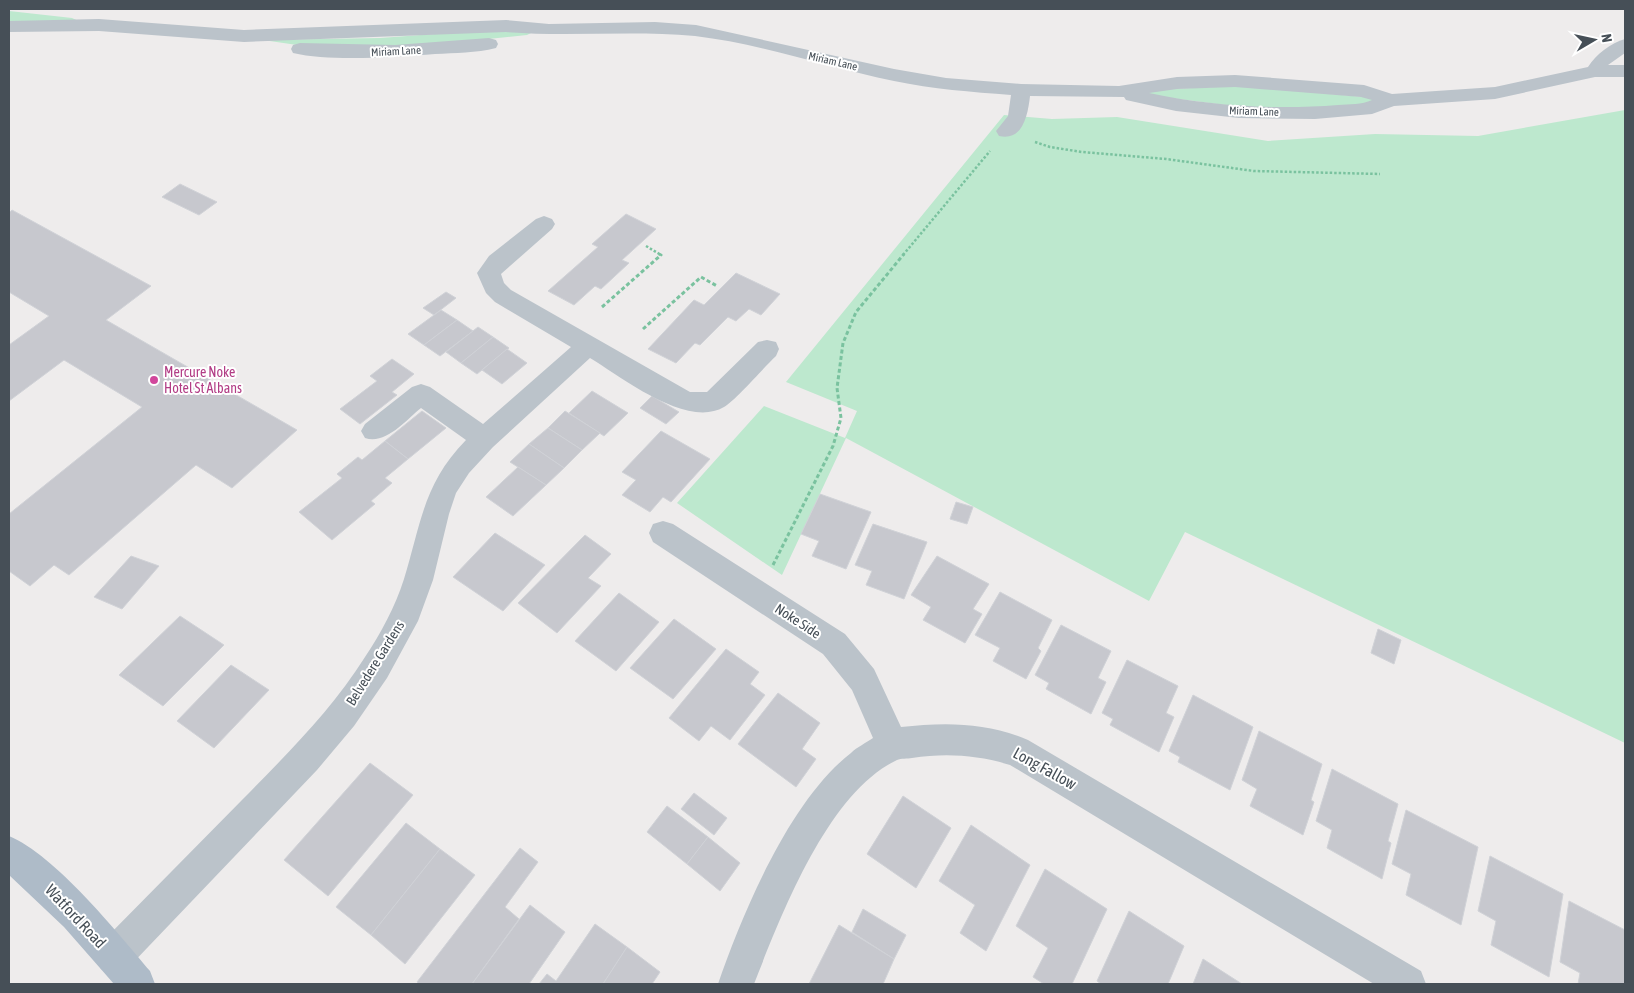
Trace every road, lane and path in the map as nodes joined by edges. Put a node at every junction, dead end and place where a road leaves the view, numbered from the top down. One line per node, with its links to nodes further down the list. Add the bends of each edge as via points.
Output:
1 (9, 9): 2 (street, Miriam Lane, via 74,16)
2 (99, 24): 3 (street, Miriam Lane); 7 (street, Miriam Lane, via 244,36 288,48 348,53 501,43 549,30 655,28 735,38 946,84)
3 (9, 28)
4 (1625, 45): 5 (street, via 1601,61)
5 (1595, 71): 6 (street, Miriam Lane); 9 (street, Miriam Lane, via 1495,93)
6 (1625, 71)
7 (1021, 90): 8 (street, Miriam Lane); 10 (street, via 1018,117)
8 (1118, 92): 9 (street, Miriam Lane, via 1177,83 1234,81 1364,91); 9 (street, Miriam Lane, via 1176,105 1239,112 1315,113 1372,108)
9 (1390, 100)
10 (1006, 131): 11 (path, via 1050,147 1082,152 1254,171); 22 (path, via 856,312 843,343 837,388 840,418 833,446)
11 (1380, 174)
12 (544, 224): 17 (street, via 497,262 489,274 503,296)
13 (646, 246): 15 (path, via 661,255)
14 (717, 286): 16 (path, via 701,277)
15 (602, 306)
16 (643, 329)
17 (589, 345): 18 (street, via 684,401 702,404 716,400); 20 (street, Belvedere Gardens)
18 (768, 349)
19 (374, 432): 20 (street, via 421,394)
20 (484, 439): 25 (street, Belvedere Gardens, via 459,465 444,489 403,621 344,715 306,760)
21 (663, 533): 22 (street, Noke Side)
22 (758, 595): 23 (street, Noke Side, via 834,644 853,662 869,686)
23 (892, 746): 27 (street, Long Fallow, via 856,767 826,802 776,886); 28 (street, Long Fallow, via 936,737 988,742 1017,751)
24 (9, 853): 25 (main road, Watford Road, via 38,875)
25 (114, 956): 26 (main road, Watford Road)
26 (137, 984)
27 (736, 984)
28 (1408, 984)

